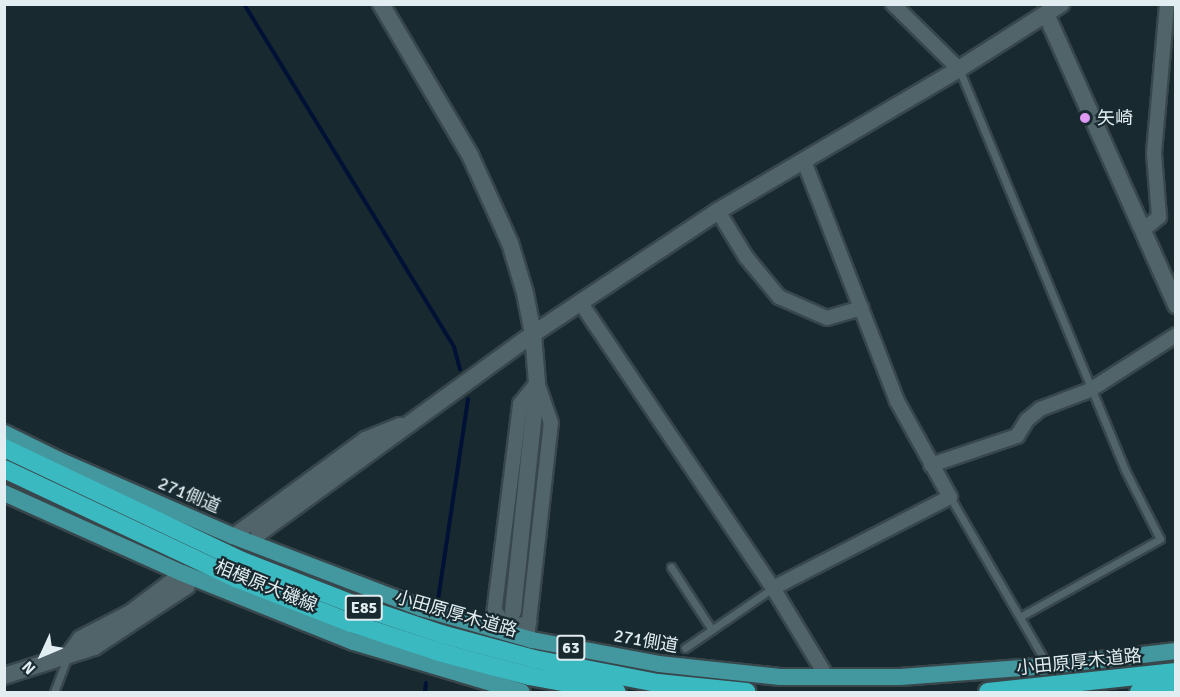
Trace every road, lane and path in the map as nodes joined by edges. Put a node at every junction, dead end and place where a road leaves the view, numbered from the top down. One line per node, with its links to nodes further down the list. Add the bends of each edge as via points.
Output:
1 (381, 4): 13 (street, via 470,155 492,201 510,243)
2 (893, 4): 6 (street)
3 (1060, 4): 5 (street)
4 (1167, 4): 9 (street, via 1154,153 1159,218)
5 (1046, 14): 6 (street); 9 (street)
6 (959, 69): 7 (street); 16 (lane)
7 (804, 161): 8 (street); 12 (street)
8 (718, 211): 10 (street); 12 (street, via 746,257 779,297 827,318)
9 (1143, 230): 11 (street)
10 (580, 302): 13 (street); 28 (street)
11 (1176, 306)
12 (862, 308): 20 (street, via 897,400)
13 (533, 334): 15 (street); 17 (street)
14 (1176, 335): 16 (street)
15 (537, 383): 29 (street, via 520,404); 30 (street); 34 (street, via 551,423)
16 (1090, 390): 20 (street, via 1040,410 1027,420 1017,436); 31 (lane, via 1160,540)
17 (418, 418): 24 (street); 25 (street, via 365,439)
18 (4, 433): 25 (main road, 271側道 / 63)
19 (4, 448): 47 (highway, 小田原厚木道路 / E85, via 242,561 430,630 534,659 658,682)
20 (932, 465): 23 (street)
21 (4, 469): 46 (highway, E85, via 236,578 351,622 450,655)
22 (4, 493): 27 (main road, 相模原大磯線)
23 (950, 497): 28 (street); 31 (lane)
24 (259, 533)
25 (233, 536): 32 (main road, 271側道 / 63, via 370,590)
26 (671, 567): 33 (lane)
27 (184, 579): 37 (street, via 116,635); 42 (main road, 相模原大磯線)
28 (773, 588): 33 (lane); 41 (street)
29 (495, 611): 32 (street); 34 (street, via 501,620)
30 (513, 612)
31 (1020, 617): 38 (lane)
32 (492, 630): 34 (main road, 271側道 / 63)
33 (712, 630): 35 (lane)
34 (528, 631): 41 (main road, 271側道 / 63, via 659,664 721,672)
35 (685, 648)
36 (1176, 651): 38 (main road, 271側道 / 63)
37 (68, 656): 40 (street); 45 (lane)
38 (1049, 666): 41 (main road, 271側道 / 63, via 900,677)
39 (1176, 672): 48 (highway, 小田原厚木道路)
40 (4, 676)
41 (827, 677)
42 (487, 688): 44 (main road, 相模原大磯線)
43 (1176, 688): 49 (highway, 小田原厚木道路)
44 (521, 692)
45 (54, 693)
46 (617, 693)
47 (747, 693)
48 (988, 693)
49 (1139, 693)

